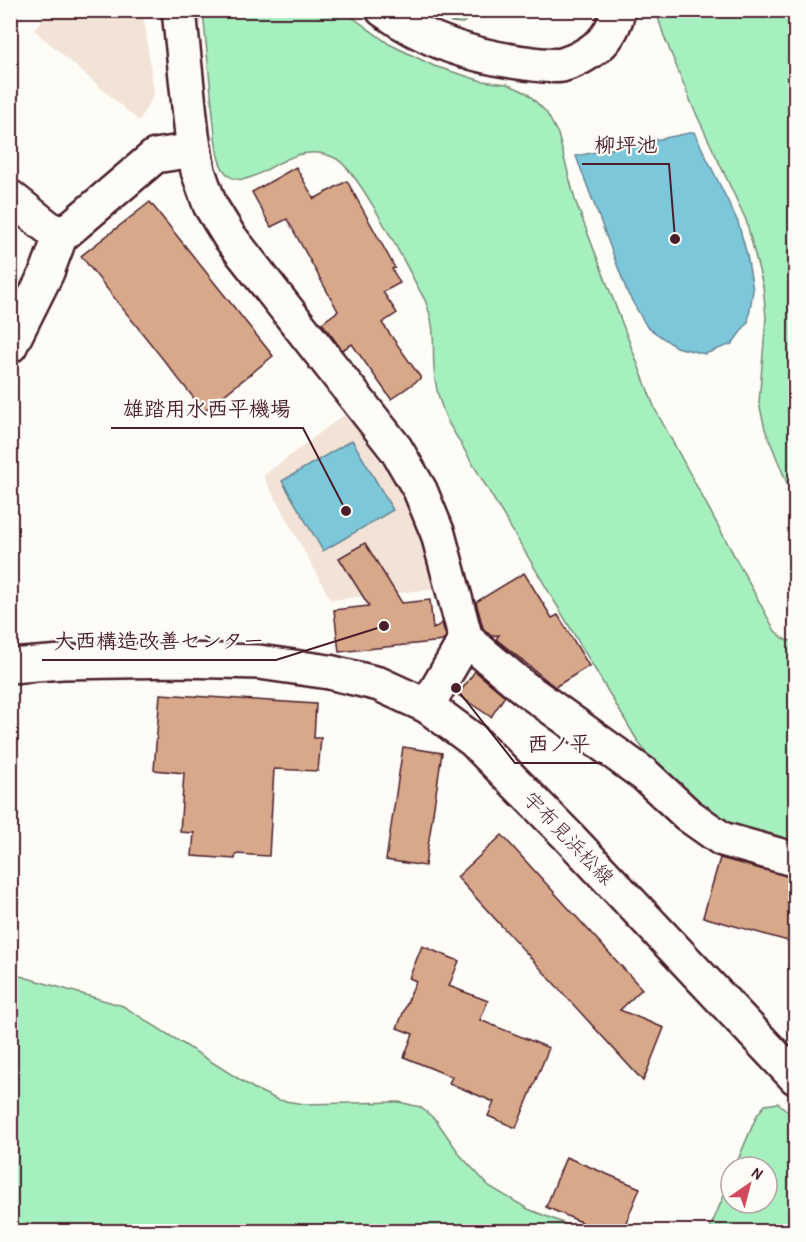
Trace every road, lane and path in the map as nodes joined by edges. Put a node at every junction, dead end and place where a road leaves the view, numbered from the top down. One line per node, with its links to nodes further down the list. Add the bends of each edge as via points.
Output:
1 (179, 10): 4 (street)
2 (383, 10): 3 (street, via 401,24 443,44 498,59 559,66 584,57 605,40)
3 (618, 10)
4 (194, 150): 6 (street, via 155,156); 8 (street, via 210,205 229,236 396,449 420,490 438,534)
5 (10, 197): 6 (street)
6 (60, 237): 7 (street)
7 (10, 346)
8 (466, 639): 10 (street); 11 (street, via 722,839)
9 (10, 666): 10 (street, 宇布見浜松線, via 169,660 259,662 379,684)
10 (427, 706): 12 (street, 宇布見浜松線, via 473,740)
11 (795, 860)
12 (795, 1078)

